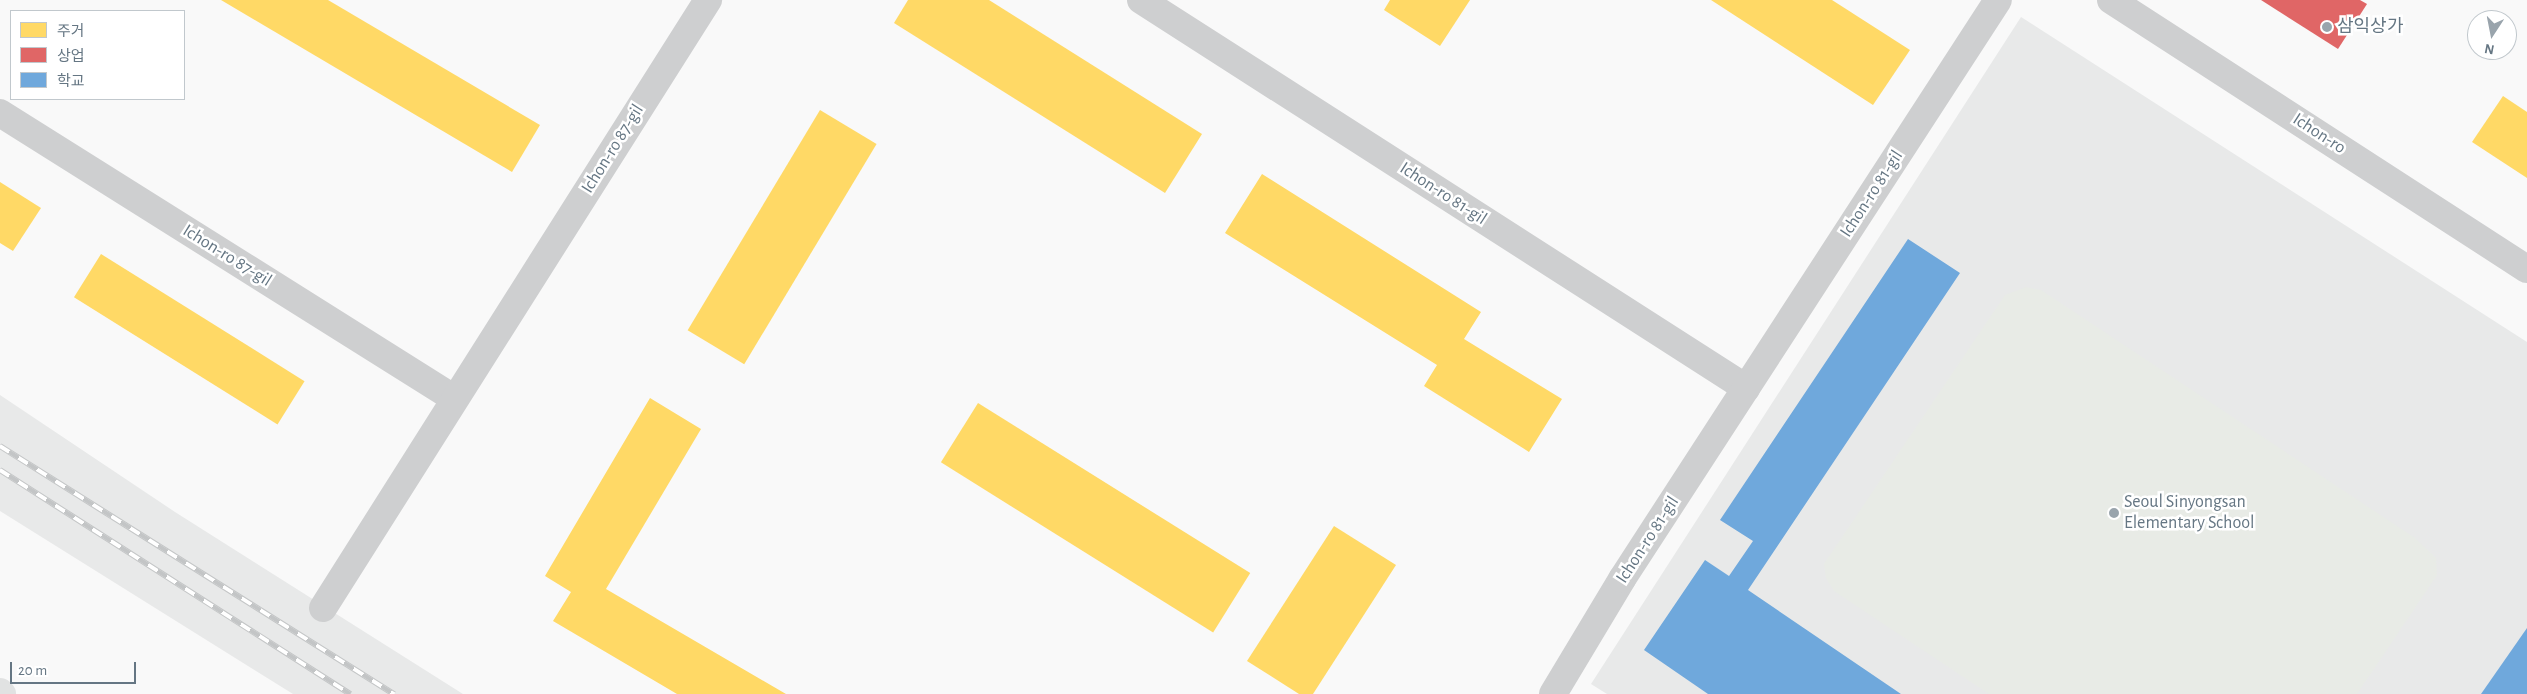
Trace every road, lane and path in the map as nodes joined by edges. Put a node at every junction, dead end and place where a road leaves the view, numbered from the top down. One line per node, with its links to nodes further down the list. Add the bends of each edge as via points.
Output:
1 (708, 0): 8 (street, Ichon-ro 87-gil)
2 (1140, 0): 7 (street, Ichon-ro 81-gil)
3 (1998, 0): 7 (street, Ichon-ro 81-gil)
4 (2111, 0): 6 (street, Ichon-ro)
5 (0, 113): 8 (street, Ichon-ro 87-gil)
6 (2527, 269)
7 (1746, 388): 10 (street, Ichon-ro 81-gil, via 1622,579)
8 (455, 399): 9 (street, Ichon-ro 87-gil)
9 (323, 608)
10 (1553, 694)

